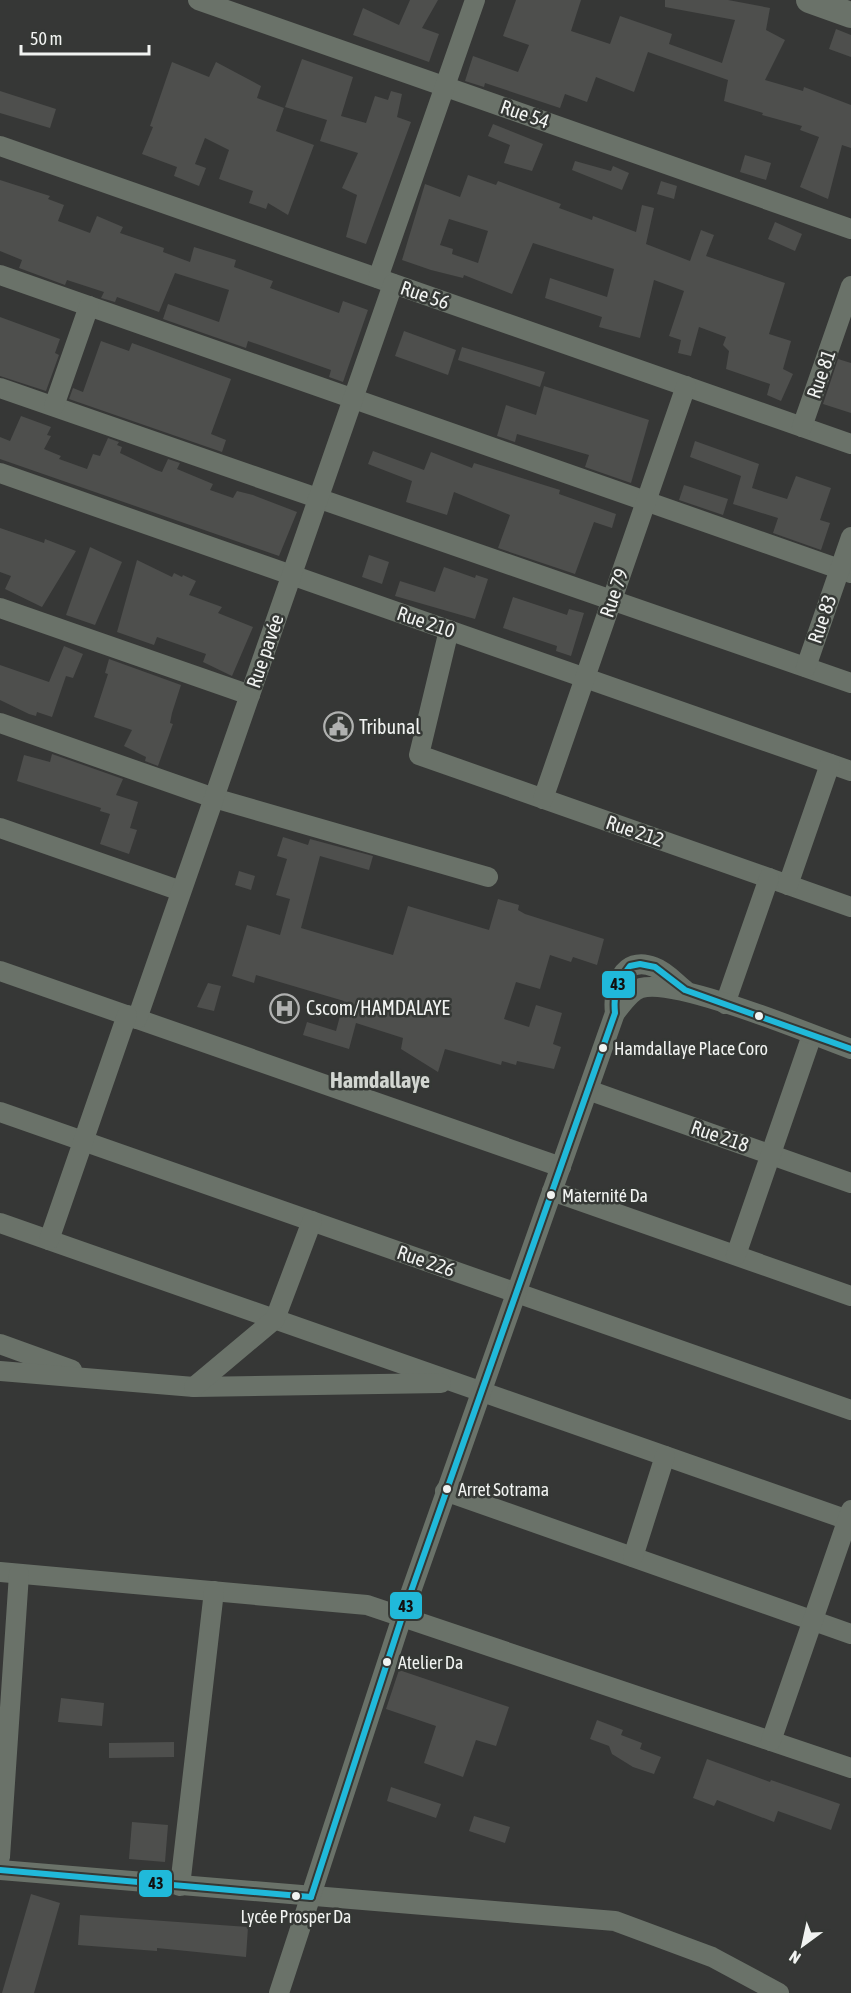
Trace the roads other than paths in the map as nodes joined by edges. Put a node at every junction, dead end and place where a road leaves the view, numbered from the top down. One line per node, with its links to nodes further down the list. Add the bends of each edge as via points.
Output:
1 (198, 0): 5 (street, Rue 54)
2 (475, 0): 5 (street, Rue pavée)
3 (809, 0): 4 (main road)
4 (851, 15)
5 (445, 86): 7 (street, Rue 54); 9 (street, Rue pavée)
6 (0, 146): 9 (street, Rue 56)
7 (851, 229)
8 (0, 275): 11 (street)
9 (385, 281): 12 (street, Rue 56); 14 (street, Rue pavée)
10 (851, 286): 16 (street, Rue 81)
11 (89, 306): 14 (street); 15 (street)
12 (686, 386): 16 (street, Rue 56); 20 (street, Rue 79)
13 (0, 388): 15 (street)
14 (353, 399): 19 (street, Rue pavée); 20 (street)
15 (54, 406): 19 (street)
16 (802, 427): 17 (street, Rue 56)
17 (851, 444)
18 (0, 472): 23 (street, Rue 210)
19 (318, 498): 23 (street, Rue pavée); 24 (street)
20 (646, 502): 22 (street); 24 (street, Rue 79)
21 (851, 537): 22 (street, Rue 83)
22 (845, 572): 27 (street, Rue 83)
23 (292, 575): 26 (street, Rue 210); 30 (street, Rue pavée)
24 (612, 600): 27 (street); 28 (street, Rue 79)
25 (0, 608): 30 (street)
26 (449, 630): 28 (street, Rue 210); 35 (street, Rue 212, via 419,756)
27 (806, 667): 29 (street)
28 (585, 678): 32 (street, Rue 210); 35 (street, Rue 79)
29 (851, 683)
30 (250, 695): 34 (street, Rue pavée)
31 (0, 723): 34 (street)
32 (830, 764): 33 (street, Rue 210); 39 (street)
33 (851, 771)
34 (214, 798): 37 (street); 40 (street, Rue pavée)
35 (543, 799): 38 (street, Rue 212)
36 (0, 828): 40 (street)
37 (488, 877)
38 (769, 878): 39 (street, Rue 212); 43 (street)
39 (788, 885): 41 (street, Rue 212)
40 (181, 891): 44 (street, Rue pavée)
41 (851, 907)
42 (0, 971): 44 (street)
43 (725, 1004): 45 (street); 47 (street, via 685,990 637,989 615,1013)
44 (132, 1017): 49 (street, Rue pavée); 51 (street)
45 (812, 1035): 46 (street); 50 (street)
46 (851, 1048)
47 (588, 1090): 50 (street, Rue 218); 51 (street)
48 (0, 1112): 49 (street, Rue 226)
49 (83, 1141): 54 (street, Rue 226); 56 (street, Rue pavée)
50 (771, 1154): 52 (street, Rue 218); 57 (street)
51 (561, 1167): 53 (street)
52 (851, 1183)
53 (552, 1191): 57 (street); 58 (street)
54 (312, 1221): 58 (street, Rue 226); 60 (street)
55 (0, 1223): 56 (street)
56 (49, 1240): 60 (street)
57 (736, 1255): 59 (street)
58 (516, 1293): 66 (street); 67 (street, Rue 226)
59 (851, 1296)
60 (275, 1319): 64 (street); 65 (street)
61 (0, 1344): 63 (street)
62 (0, 1371): 63 (street)
63 (97, 1379): 65 (street)
64 (456, 1382): 65 (street); 66 (street)
65 (194, 1387)
66 (481, 1391): 68 (street); 69 (street)
67 (851, 1410)
68 (665, 1456): 70 (street); 71 (street)
69 (445, 1491): 71 (street); 74 (street)
70 (850, 1517): 75 (street)
71 (633, 1557): 75 (street)
72 (10, 1573): 73 (street); 79 (street)
73 (214, 1591): 74 (street, via 367,1605); 81 (street)
74 (402, 1617): 77 (street); 82 (street)
75 (813, 1621): 76 (street); 77 (street)
76 (851, 1634)
77 (771, 1741): 78 (street)
78 (851, 1768)
79 (0, 1857)
80 (0, 1870): 81 (street)
81 (180, 1886): 82 (street)
82 (311, 1897): 83 (street); 84 (street, via 615,1921 712,1957)
83 (279, 1993)
84 (779, 1993)

